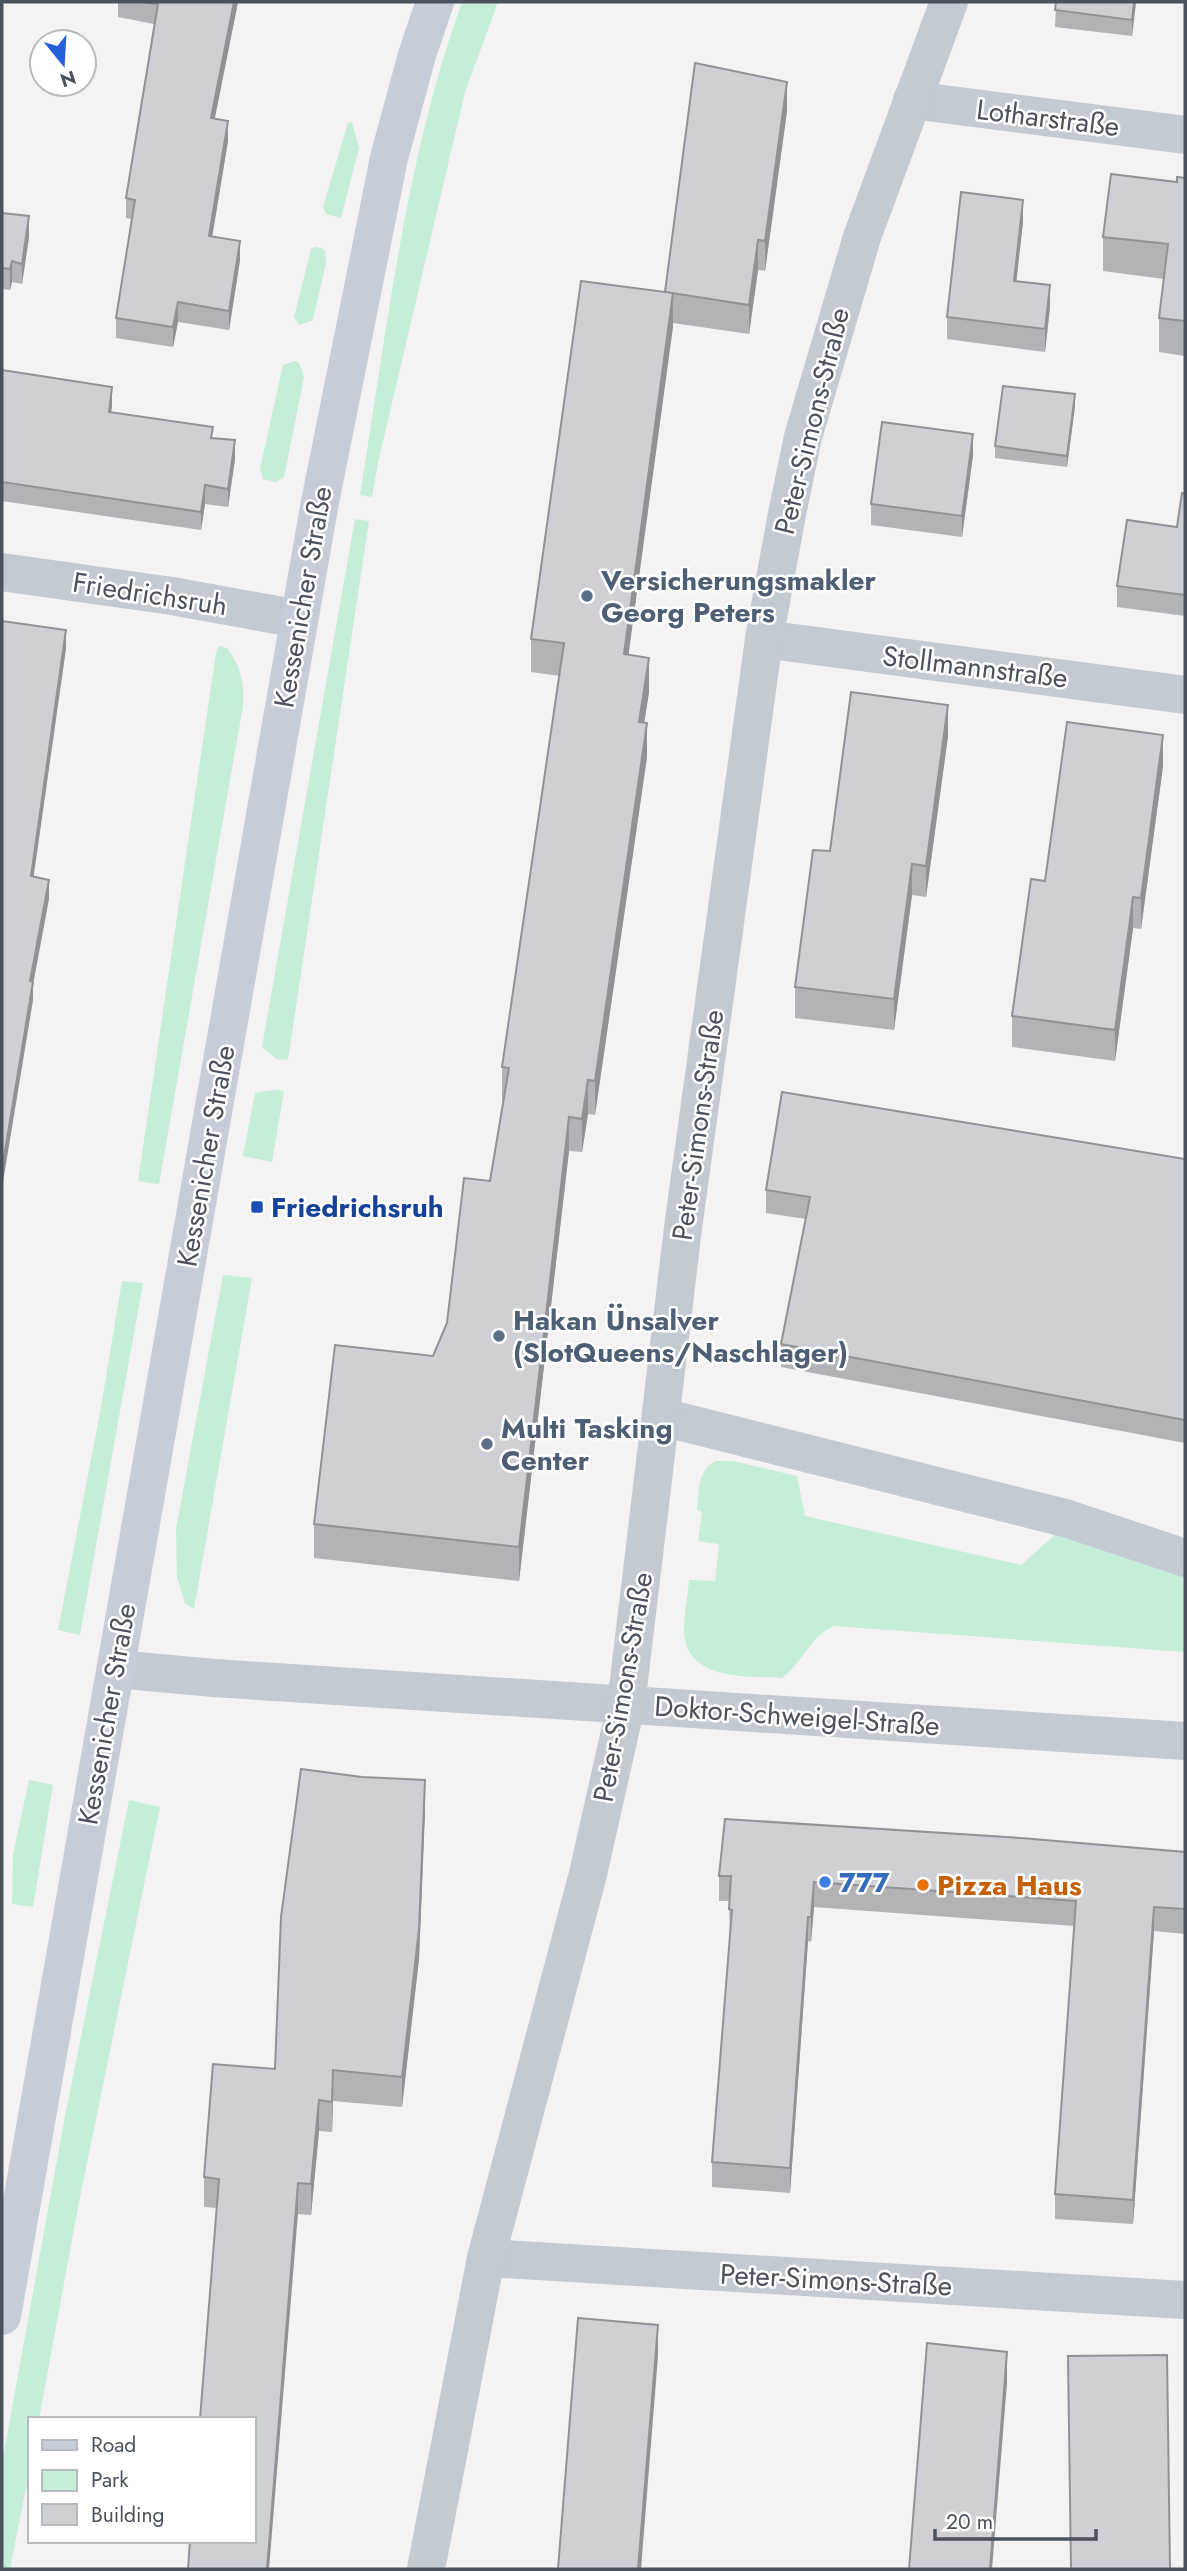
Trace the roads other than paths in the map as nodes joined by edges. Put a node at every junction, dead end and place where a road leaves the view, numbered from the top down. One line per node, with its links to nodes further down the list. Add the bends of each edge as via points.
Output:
1 (435, 2): 6 (main road, Kessenicher Straße, via 388,158)
2 (948, 2): 3 (street, Peter-Simons-Straße)
3 (912, 100): 4 (street, Lotharstraße); 7 (street, Peter-Simons-Straße, via 862,237 803,437)
4 (1185, 135)
5 (2, 572): 6 (street, Friedrichsruh)
6 (299, 619): 11 (main road, Kessenicher Straße)
7 (764, 639): 8 (street, Stollmannstraße); 9 (street, Peter-Simons-Straße, via 683,1228)
8 (1185, 695)
9 (662, 1417): 10 (street, via 1053,1514); 12 (street, Peter-Simons-Straße)
10 (1185, 1558)
11 (116, 1669): 12 (street, Doktor-Schweigel-Straße); 16 (main road, Kessenicher Straße)
12 (626, 1705): 13 (street, Doktor-Schweigel-Straße); 14 (street, Peter-Simons-Straße, via 588,1874)
13 (1185, 1741)
14 (486, 2258): 15 (street, Peter-Simons-Straße); 17 (street, Peter-Simons-Straße)
15 (1185, 2300)
16 (2, 2316)
17 (426, 2569)

